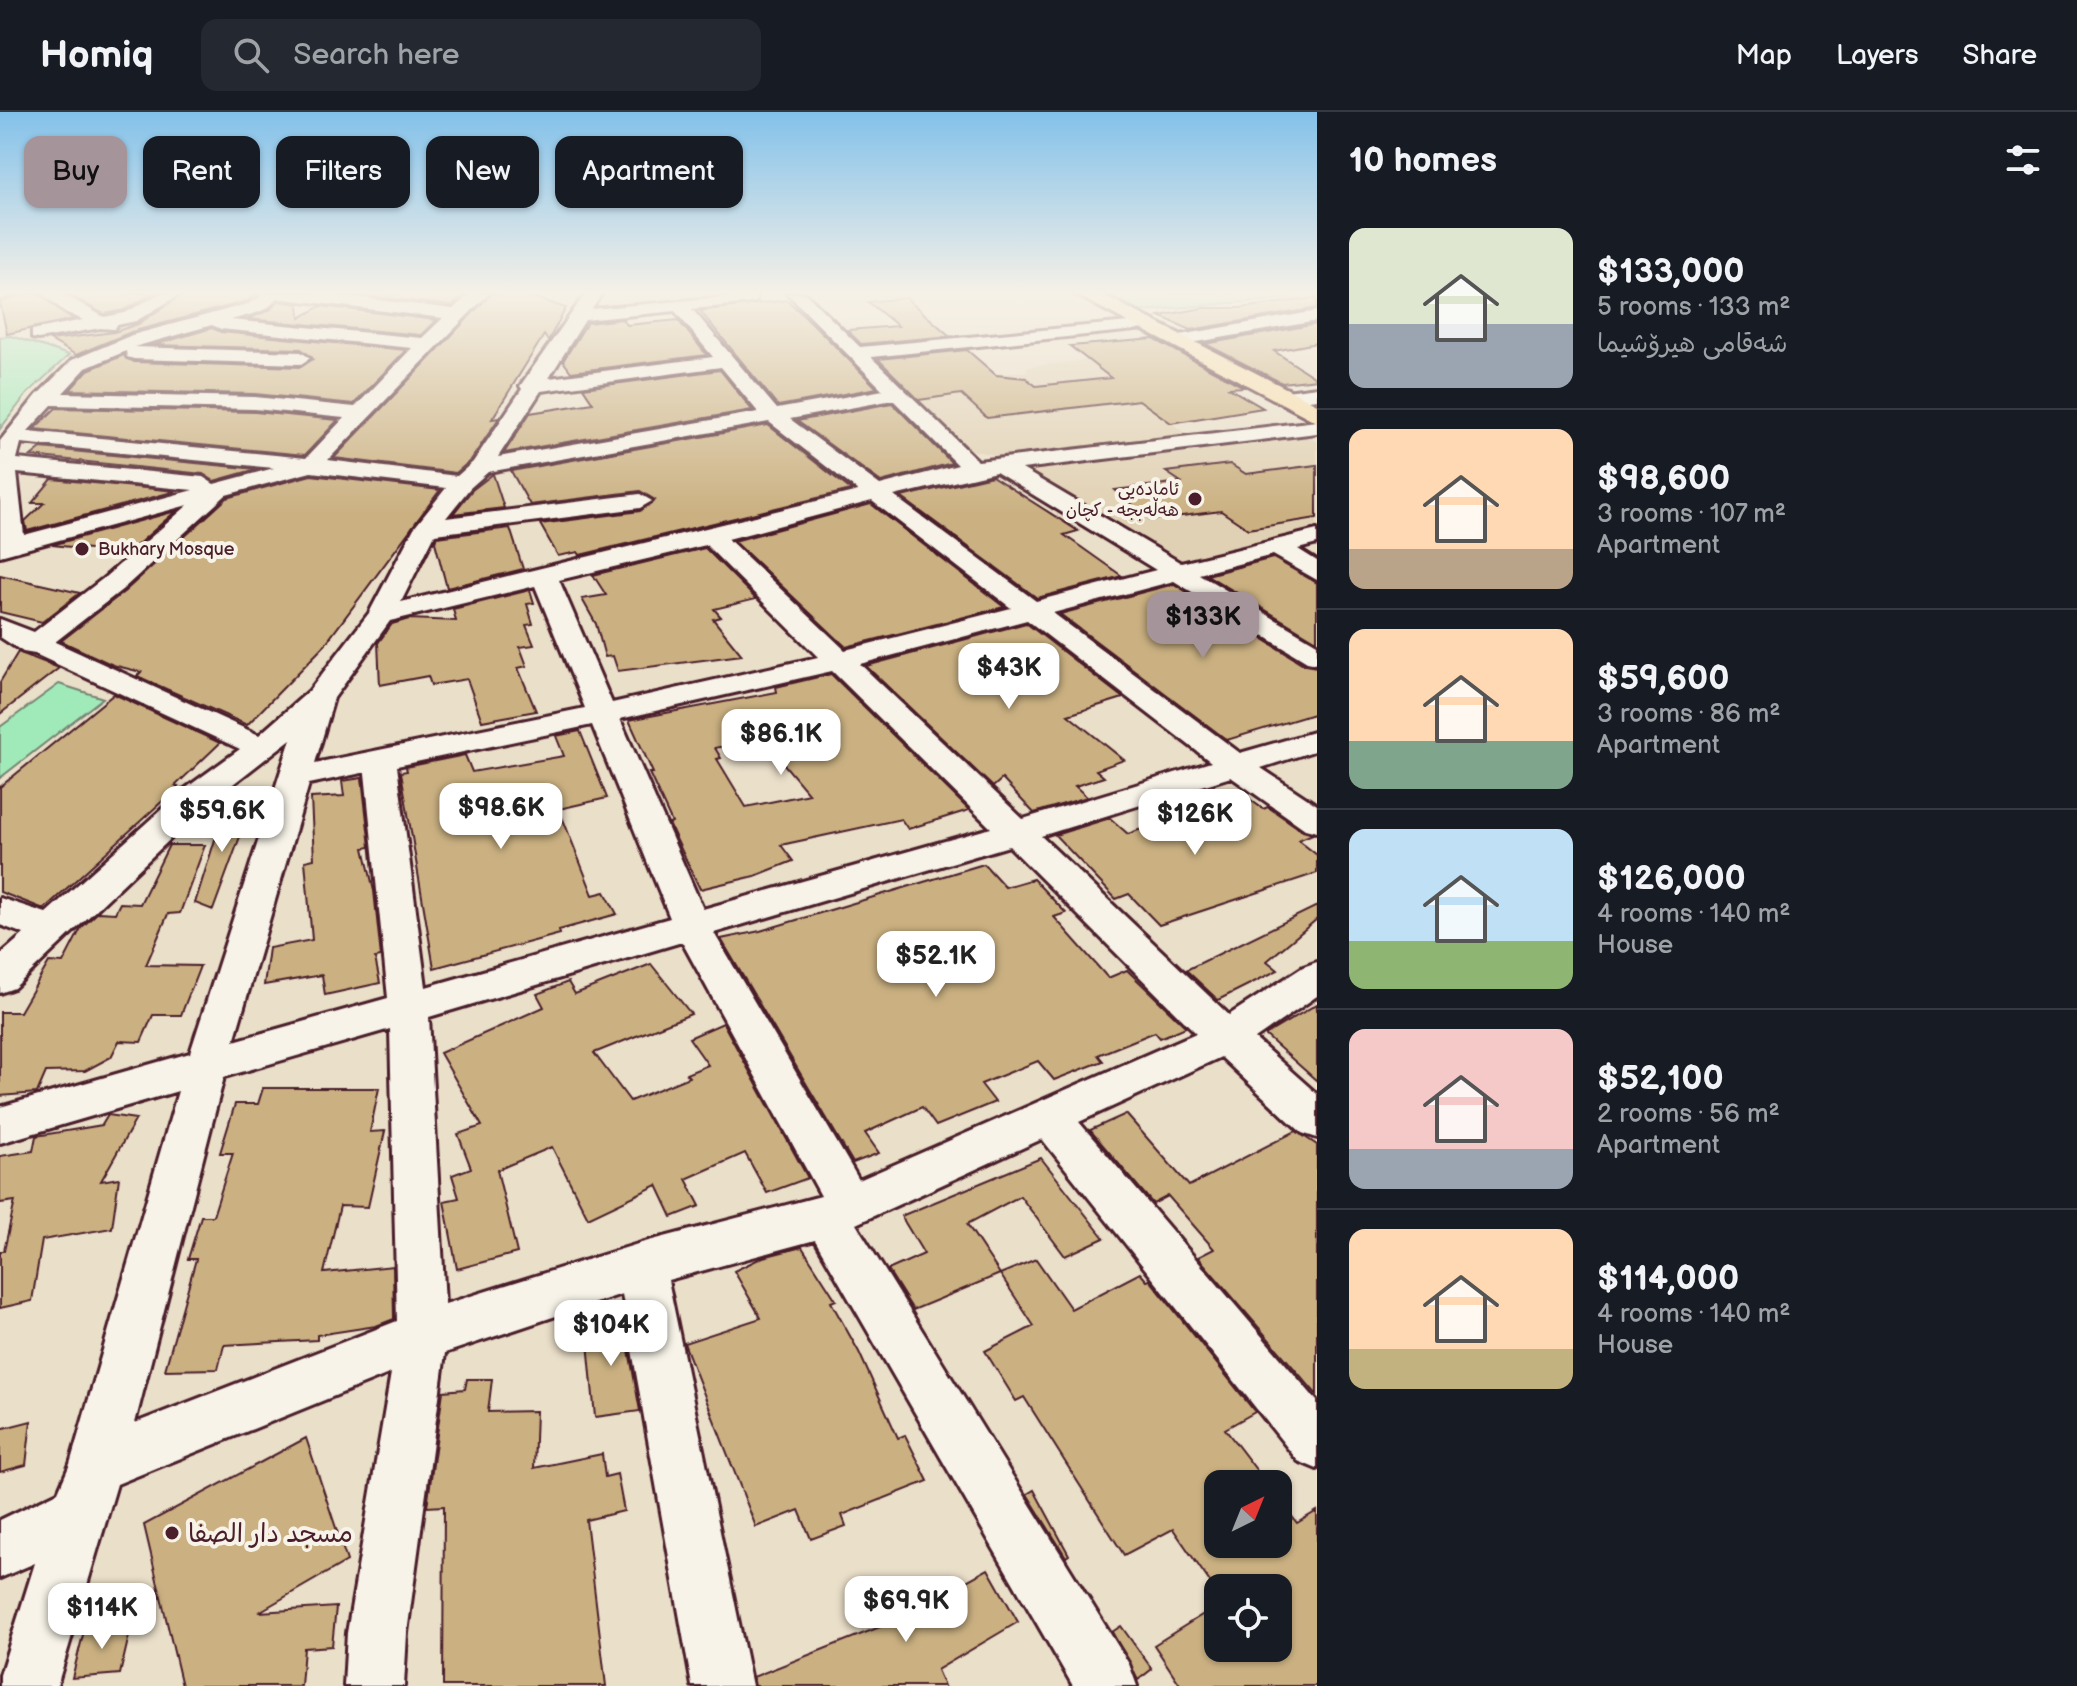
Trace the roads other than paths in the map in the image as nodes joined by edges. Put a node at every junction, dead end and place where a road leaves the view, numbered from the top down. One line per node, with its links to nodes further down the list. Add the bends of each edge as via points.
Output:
1 (77, 366): 13 (street)
2 (292, 366): 14 (street)
3 (406, 366): 15 (street)
4 (543, 366): 9 (street)
5 (682, 366): 9 (street)
6 (730, 366): 16 (street)
7 (869, 366): 11 (street)
8 (1229, 366): 12 (main road)
9 (530, 386): 24 (street)
10 (1317, 393): 12 (street)
11 (895, 394): 16 (street); 23 (street)
12 (1286, 397): 17 (main road)
13 (44, 399): 14 (street); 19 (street)
14 (255, 403): 15 (street)
15 (363, 414): 22 (street)
16 (771, 414): 24 (street); 26 (street)
17 (1317, 414)
18 (1317, 427): 23 (street)
19 (12, 436): 20 (street); 21 (street)
20 (253, 459): 22 (street); 25 (street)
21 (5, 465): 25 (street); 32 (street)
22 (311, 465): 24 (street); 25 (street)
23 (986, 466): 26 (street); 33 (street)
24 (471, 475): 28 (street)
25 (223, 486): 32 (street); 39 (street)
26 (875, 492): 29 (street); 36 (street)
27 (640, 501): 28 (street)
28 (426, 528): 37 (street)
29 (711, 536): 35 (street); 41 (street)
30 (1317, 537): 31 (street)
31 (1276, 546): 33 (street); 34 (street)
32 (6, 547)
33 (1175, 570): 36 (street); 40 (street)
34 (1317, 572)
35 (544, 575): 37 (street); 42 (street)
36 (1032, 612): 41 (street); 46 (street)
37 (381, 615): 45 (street, via 319,697)
38 (0, 627): 39 (street)
39 (33, 646): 45 (street)
40 (1317, 656)
41 (839, 661): 42 (street); 48 (street)
42 (602, 715): 44 (street); 50 (street)
43 (1317, 740): 46 (street)
44 (380, 760): 45 (street); 54 (street)
45 (278, 763): 51 (street, via 194,798); 56 (street)
46 (1237, 766): 47 (street); 48 (street)
47 (1317, 821)
48 (1018, 832): 50 (street); 55 (street)
49 (0, 911): 51 (street)
50 (691, 925): 54 (street); 60 (street)
51 (51, 929): 53 (street)
52 (1317, 977): 55 (street)
53 (0, 978)
54 (409, 1009): 56 (street); 62 (street)
55 (1226, 1037): 57 (street); 58 (street)
56 (206, 1067): 59 (street); 64 (street)
57 (1049, 1117): 60 (street); 63 (street)
58 (1317, 1120)
59 (0, 1125)
60 (838, 1211): 61 (street); 69 (street)
61 (641, 1265): 62 (street); 68 (street)
62 (422, 1336): 64 (street); 67 (street, via 377,1633)
63 (1317, 1442)
64 (88, 1488): 65 (street); 66 (street)
65 (0, 1550)
66 (27, 1686)
67 (374, 1686)
68 (722, 1686)
69 (1107, 1686)

